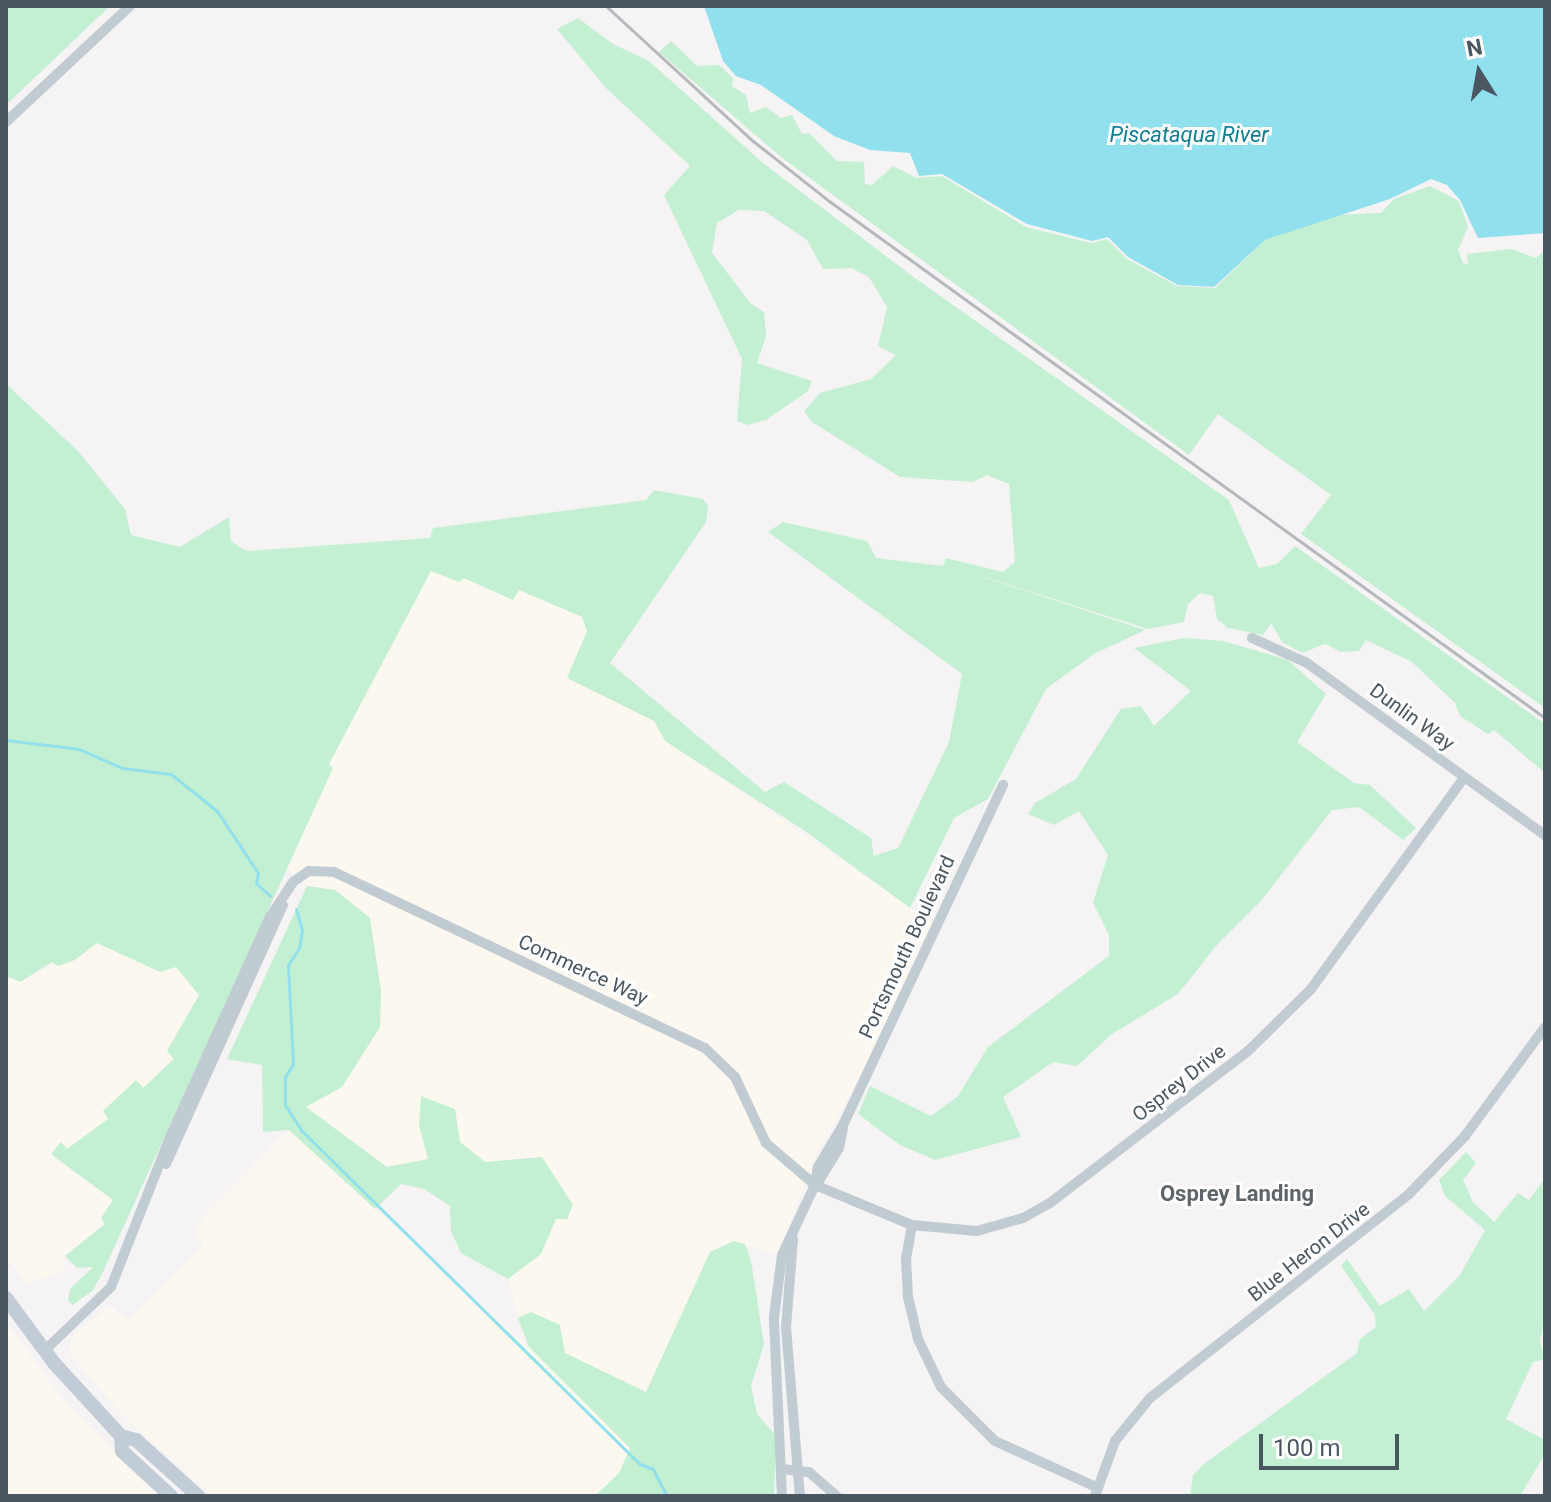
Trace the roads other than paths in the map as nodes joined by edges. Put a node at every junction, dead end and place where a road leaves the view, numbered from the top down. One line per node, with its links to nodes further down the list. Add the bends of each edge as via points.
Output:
1 (130, 6): 2 (street)
2 (6, 122)
3 (1252, 638): 4 (street, Dunlin Way, via 1307,663)
4 (1464, 778): 6 (street, Dunlin Way); 9 (street, Osprey Drive, via 1316,983 1231,1066 1034,1213 977,1231)
5 (1003, 785): 8 (street, Portsmouth Boulevard, via 843,1125 839,1148)
6 (1545, 835)
7 (1545, 1027): 16 (street, Blue Heron Drive, via 1465,1136 1409,1194 1150,1398 1115,1441)
8 (815, 1185): 9 (street, Osprey Drive); 10 (street, Portsmouth Boulevard); 12 (street, Commerce Way, via 766,1143 735,1077 705,1048 334,872 309,871 270,917 105,1297)
9 (912, 1225): 16 (street, via 906,1258 908,1297 918,1339 941,1387 995,1441)
10 (793, 1237): 14 (street, Portsmouth Boulevard, via 780,1266 774,1317); 15 (street, Portsmouth Boulevard, via 786,1327)
11 (6, 1298): 12 (main road)
12 (44, 1351): 13 (main road)
13 (121, 1436): 17 (main road, via 122,1451); 18 (main road, via 136,1440)
14 (783, 1469): 15 (street); 19 (street, Portsmouth Boulevard)
15 (799, 1470): 20 (street, Portsmouth Boulevard); 21 (street, via 823,1480)
16 (1095, 1492)
17 (171, 1496)
18 (198, 1496)
19 (782, 1496)
20 (800, 1496)
21 (837, 1496)

